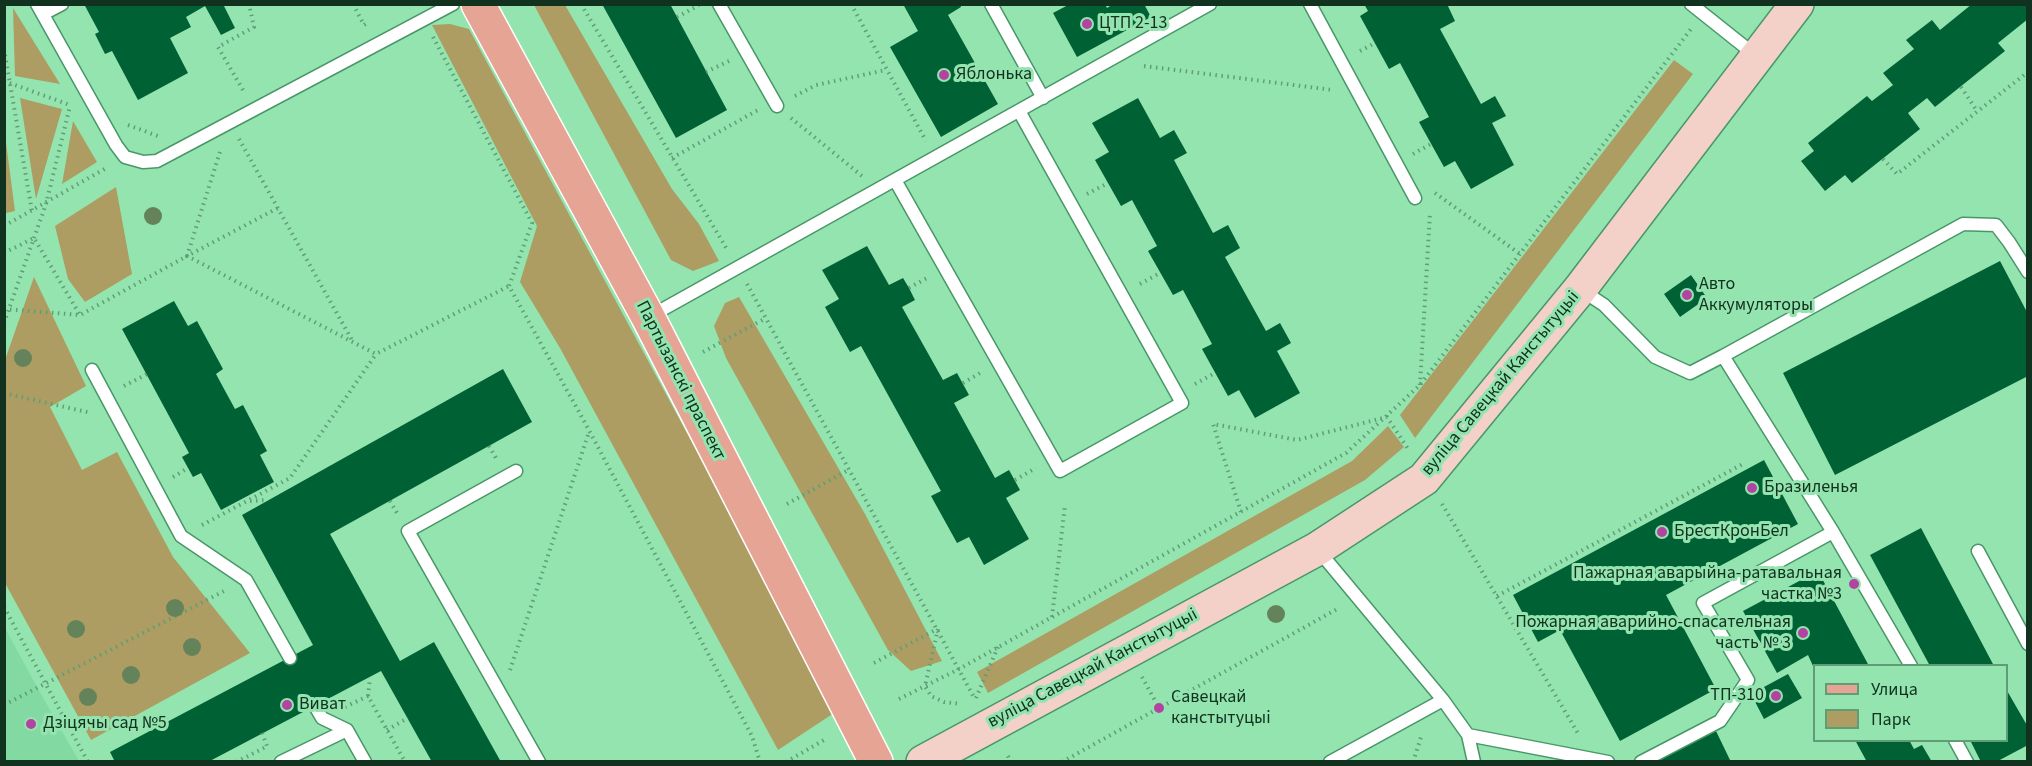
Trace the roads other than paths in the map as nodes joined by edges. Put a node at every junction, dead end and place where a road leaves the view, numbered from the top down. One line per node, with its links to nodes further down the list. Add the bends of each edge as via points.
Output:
1 (62, 4): 10 (lane)
2 (453, 4): 10 (lane, via 157,161 143,162 125,157 116,145)
3 (478, 4): 19 (main road, Партызанскі праспект)
4 (719, 4): 13 (lane)
5 (991, 4): 12 (lane)
6 (1210, 4): 12 (lane)
7 (1310, 4): 16 (lane)
8 (1691, 4): 11 (lane)
9 (1797, 4): 11 (main road, вуліца Савецкай Канстытуцыі)
10 (40, 9)
11 (1756, 56): 18 (main road, вуліца Савецкай Канстытуцыі)
12 (1043, 98): 14 (lane)
13 (777, 106)
14 (1019, 111): 15 (lane); 15 (lane, via 1182,403 1071,465 1060,471)
15 (895, 180): 19 (lane)
16 (1415, 198)
17 (2028, 272): 20 (lane, via 1996,225 1963,224)
18 (1580, 289): 20 (lane, via 1604,305 1655,357 1690,373); 24 (main road, вуліца Савецкай Канстытуцыі, via 1424,479)
19 (648, 317): 37 (main road, Партызанскі праспект)
20 (1723, 356): 23 (lane)
21 (92, 370): 27 (lane, via 181,536 246,580)
22 (516, 471): 36 (lane, via 408,531)
23 (1833, 532): 28 (lane); 42 (lane, via 1703,603 1748,680 1720,721)
24 (1317, 549): 29 (lane); 38 (main road, вуліца Савецкай Канстытуцыі)
25 (1978, 552): 26 (lane)
26 (2028, 644)
27 (290, 658)
28 (1910, 664)
29 (1443, 700): 32 (lane); 39 (lane)
30 (315, 706): 31 (lane, via 322,718)
31 (346, 730): 34 (lane); 35 (lane)
32 (1468, 735): 40 (lane); 41 (lane)
33 (1956, 742): 43 (lane)
34 (281, 762)
35 (365, 762)
36 (539, 762)
37 (876, 762)
38 (923, 762)
39 (1330, 762)
40 (1474, 762)
41 (1608, 762)
42 (1641, 762)
43 (1967, 762)

